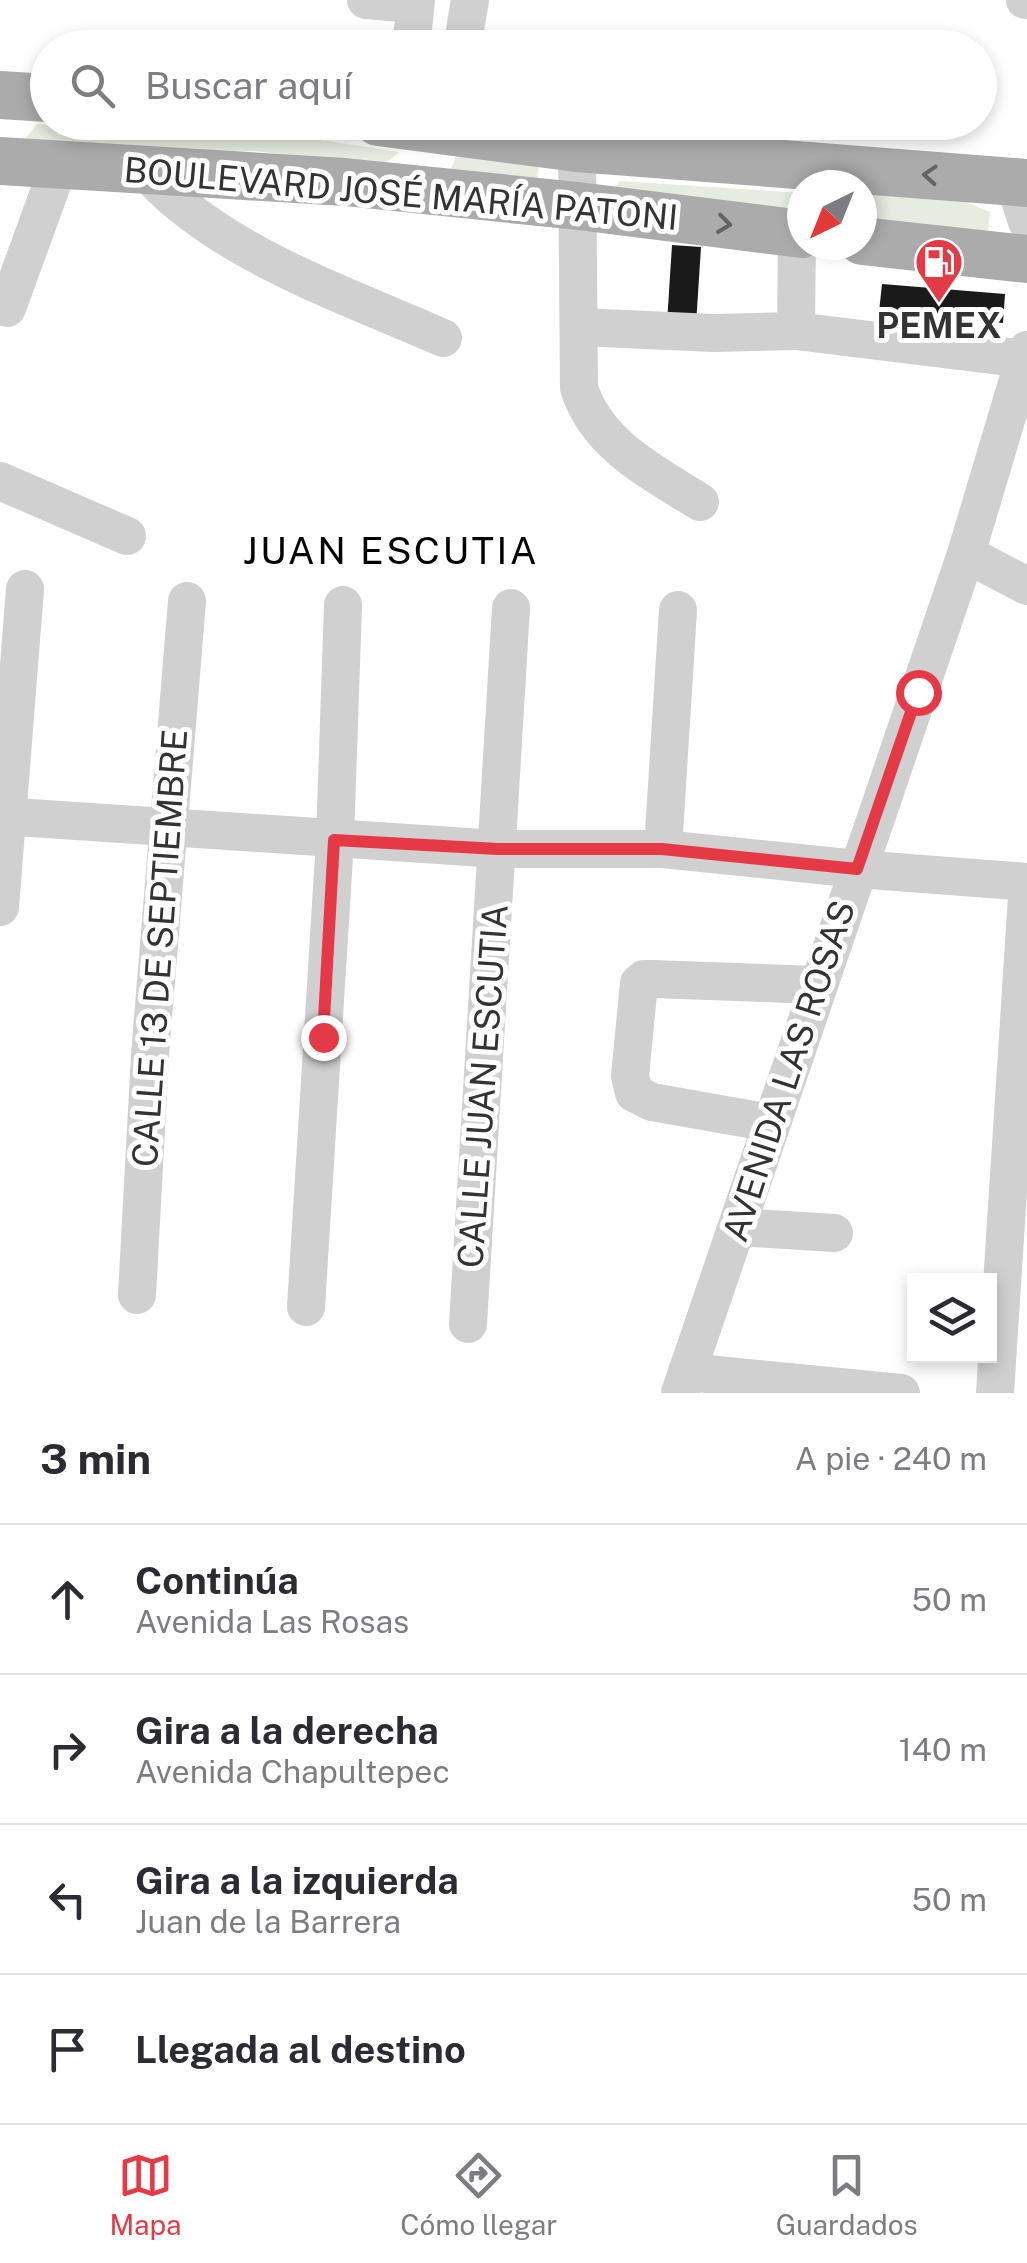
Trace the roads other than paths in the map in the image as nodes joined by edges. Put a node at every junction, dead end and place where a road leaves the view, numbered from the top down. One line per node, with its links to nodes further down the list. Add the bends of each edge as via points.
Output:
1 (366, 0): 3 (street)
2 (470, 0): 5 (street)
3 (416, 2): 4 (street)
4 (412, 30)
5 (465, 30)
6 (0, 95): 7 (main road)
7 (30, 97)
8 (420, 140): 14 (main road, via 426,153 412,165)
9 (523, 140): 10 (main road, BOULEVARD JOSÉ MARÍA PATONI)
10 (578, 148): 15 (main road, BOULEVARD JOSÉ MARÍA PATONI, one-way to 10); 16 (street)
11 (0, 162): 12 (main road, BOULEVARD JOSÉ MARÍA PATONI)
12 (58, 164): 13 (main road, BOULEVARD JOSÉ MARÍA PATONI); 21 (street)
13 (144, 169): 14 (main road, BOULEVARD JOSÉ MARÍA PATONI); 24 (street, via 167,196 255,253)
14 (345, 182): 16 (main road, BOULEVARD JOSÉ MARÍA PATONI)
15 (1023, 195)
16 (578, 206): 17 (main road, BOULEVARD JOSÉ MARÍA PATONI, one-way to 17); 22 (street)
17 (787, 232)
18 (877, 242): 19 (main road)
19 (1027, 259)
20 (798, 260): 23 (street)
21 (7, 308)
22 (580, 326): 23 (street); 27 (street, via 579,388 587,412 626,453)
23 (796, 331): 25 (street)
24 (443, 338)
25 (1026, 354): 29 (street, AVENIDA LAS ROSAS)
26 (0, 481): 28 (street)
27 (700, 502)
28 (128, 536)
29 (966, 554): 30 (street); 41 (street, AVENIDA LAS ROSAS)
30 (1027, 586)
31 (25, 589): 36 (street)
32 (187, 601): 37 (street, CALLE 13 DE SEPTIEMBRE)
33 (343, 605): 38 (street)
34 (511, 608): 39 (street, CALLE JUAN ESCUTIA)
35 (678, 610): 40 (street)
36 (3, 816): 37 (street); 44 (street)
37 (166, 827): 38 (street); 49 (street, CALLE 13 DE SEPTIEMBRE)
38 (334, 840): 39 (street); 50 (street)
39 (498, 849): 40 (street); 51 (street, CALLE JUAN ESCUTIA)
40 (662, 849): 41 (street)
41 (857, 869): 42 (street); 45 (street, AVENIDA LAS ROSAS)
42 (1027, 882)
43 (1027, 897): 55 (street)
44 (0, 907)
45 (817, 985): 46 (street, AVENIDA LAS ROSAS); 46 (street, via 639,983 634,1092 652,1102)
46 (771, 1123): 47 (street, AVENIDA LAS ROSAS)
47 (738, 1227): 48 (street); 52 (street, AVENIDA LAS ROSAS)
48 (834, 1233)
49 (137, 1295)
50 (306, 1307)
51 (468, 1324)
52 (684, 1383): 53 (street)
53 (829, 1390): 54 (street)
54 (901, 1393)
55 (994, 1393)

